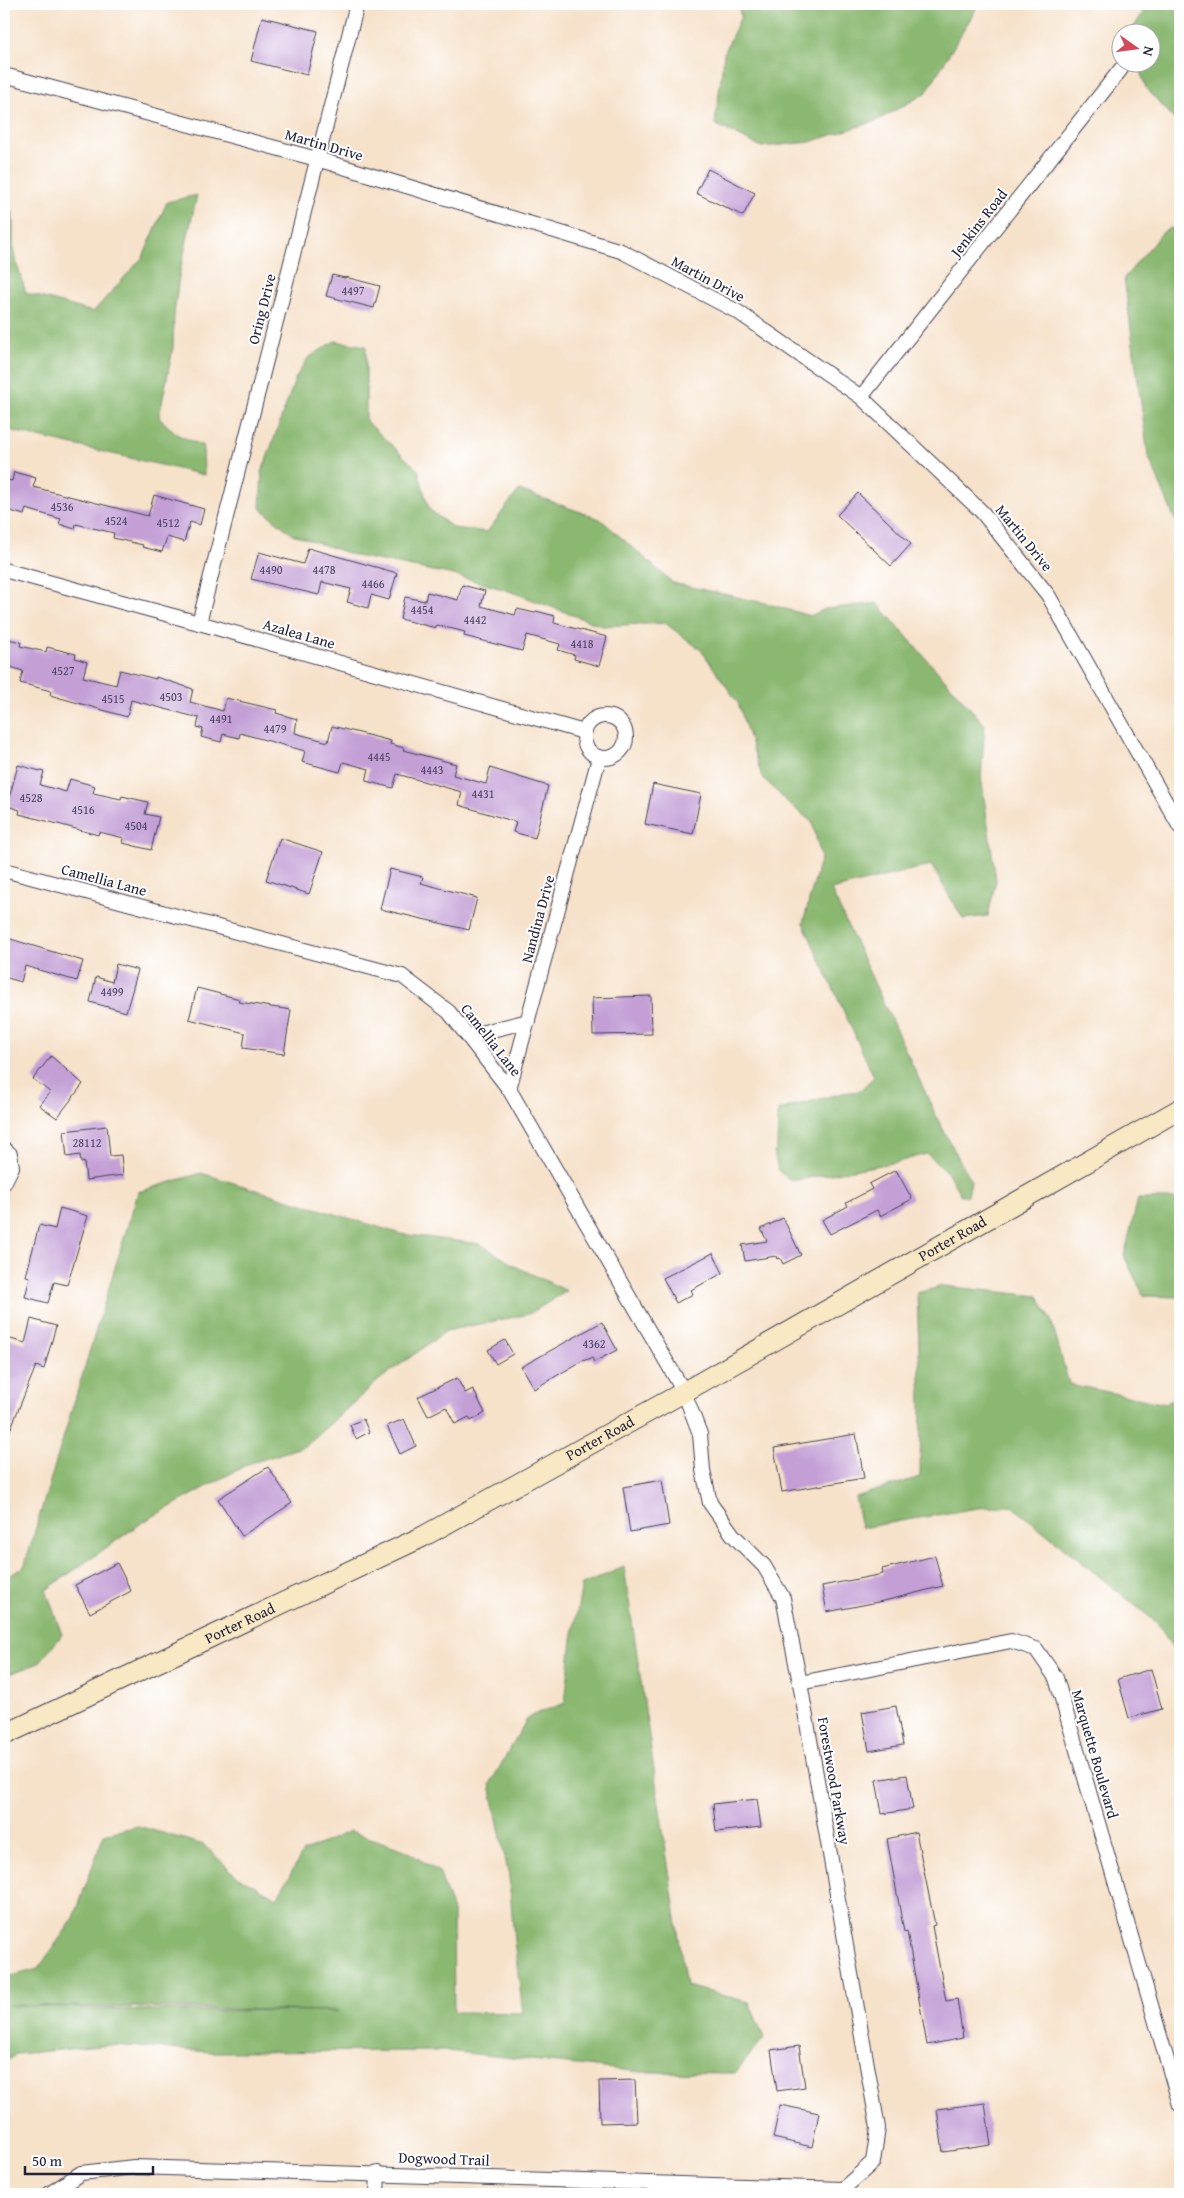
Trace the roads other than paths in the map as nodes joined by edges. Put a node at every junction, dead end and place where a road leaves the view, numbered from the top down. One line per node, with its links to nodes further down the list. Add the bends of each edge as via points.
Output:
1 (357, 4): 4 (street, Oring Drive)
2 (1119, 72): 5 (street, Jenkins Road)
3 (4, 75): 4 (street, Martin Drive)
4 (317, 159): 5 (street, Martin Drive, via 621,252 738,312); 7 (street, Oring Drive)
5 (862, 397): 10 (street, Martin Drive, via 982,512 1048,594)
6 (4, 570): 7 (street, Azalea Lane)
7 (199, 623): 8 (street, Azalea Lane)
8 (584, 732): 9 (street, via 588,751); 9 (street, via 587,725 599,717 613,717 624,727 624,748 613,757)
9 (599, 758): 12 (street, Nandina Drive)
10 (1180, 827)
11 (4, 870): 13 (street, Camellia Lane, via 402,976 449,1012)
12 (528, 1021): 13 (street); 14 (street, Nandina Drive)
13 (468, 1036): 14 (street, Camellia Lane)
14 (509, 1089): 18 (street, Camellia Lane)
15 (1180, 1109): 18 (main road, Porter Road)
16 (4, 1149): 17 (street, via 10,1154 12,1167)
17 (4, 1183)
18 (684, 1392): 19 (street, Forestwood Parkway, via 700,1434 710,1502 733,1535 764,1566 783,1598); 20 (main road, Porter Road, via 422,1538)
19 (800, 1683): 21 (street, Marquette Boulevard, via 1011,1641 1036,1649 1056,1678); 23 (street, Forestwood Parkway, via 878,2128 873,2162)
20 (4, 1735)
21 (1180, 2105)
22 (378, 2173): 23 (street, Dogwood Trail); 24 (street, Dogwood Trail, via 134,2167 81,2173); 25 (street)
23 (843, 2189)
24 (50, 2194)
25 (377, 2194)

